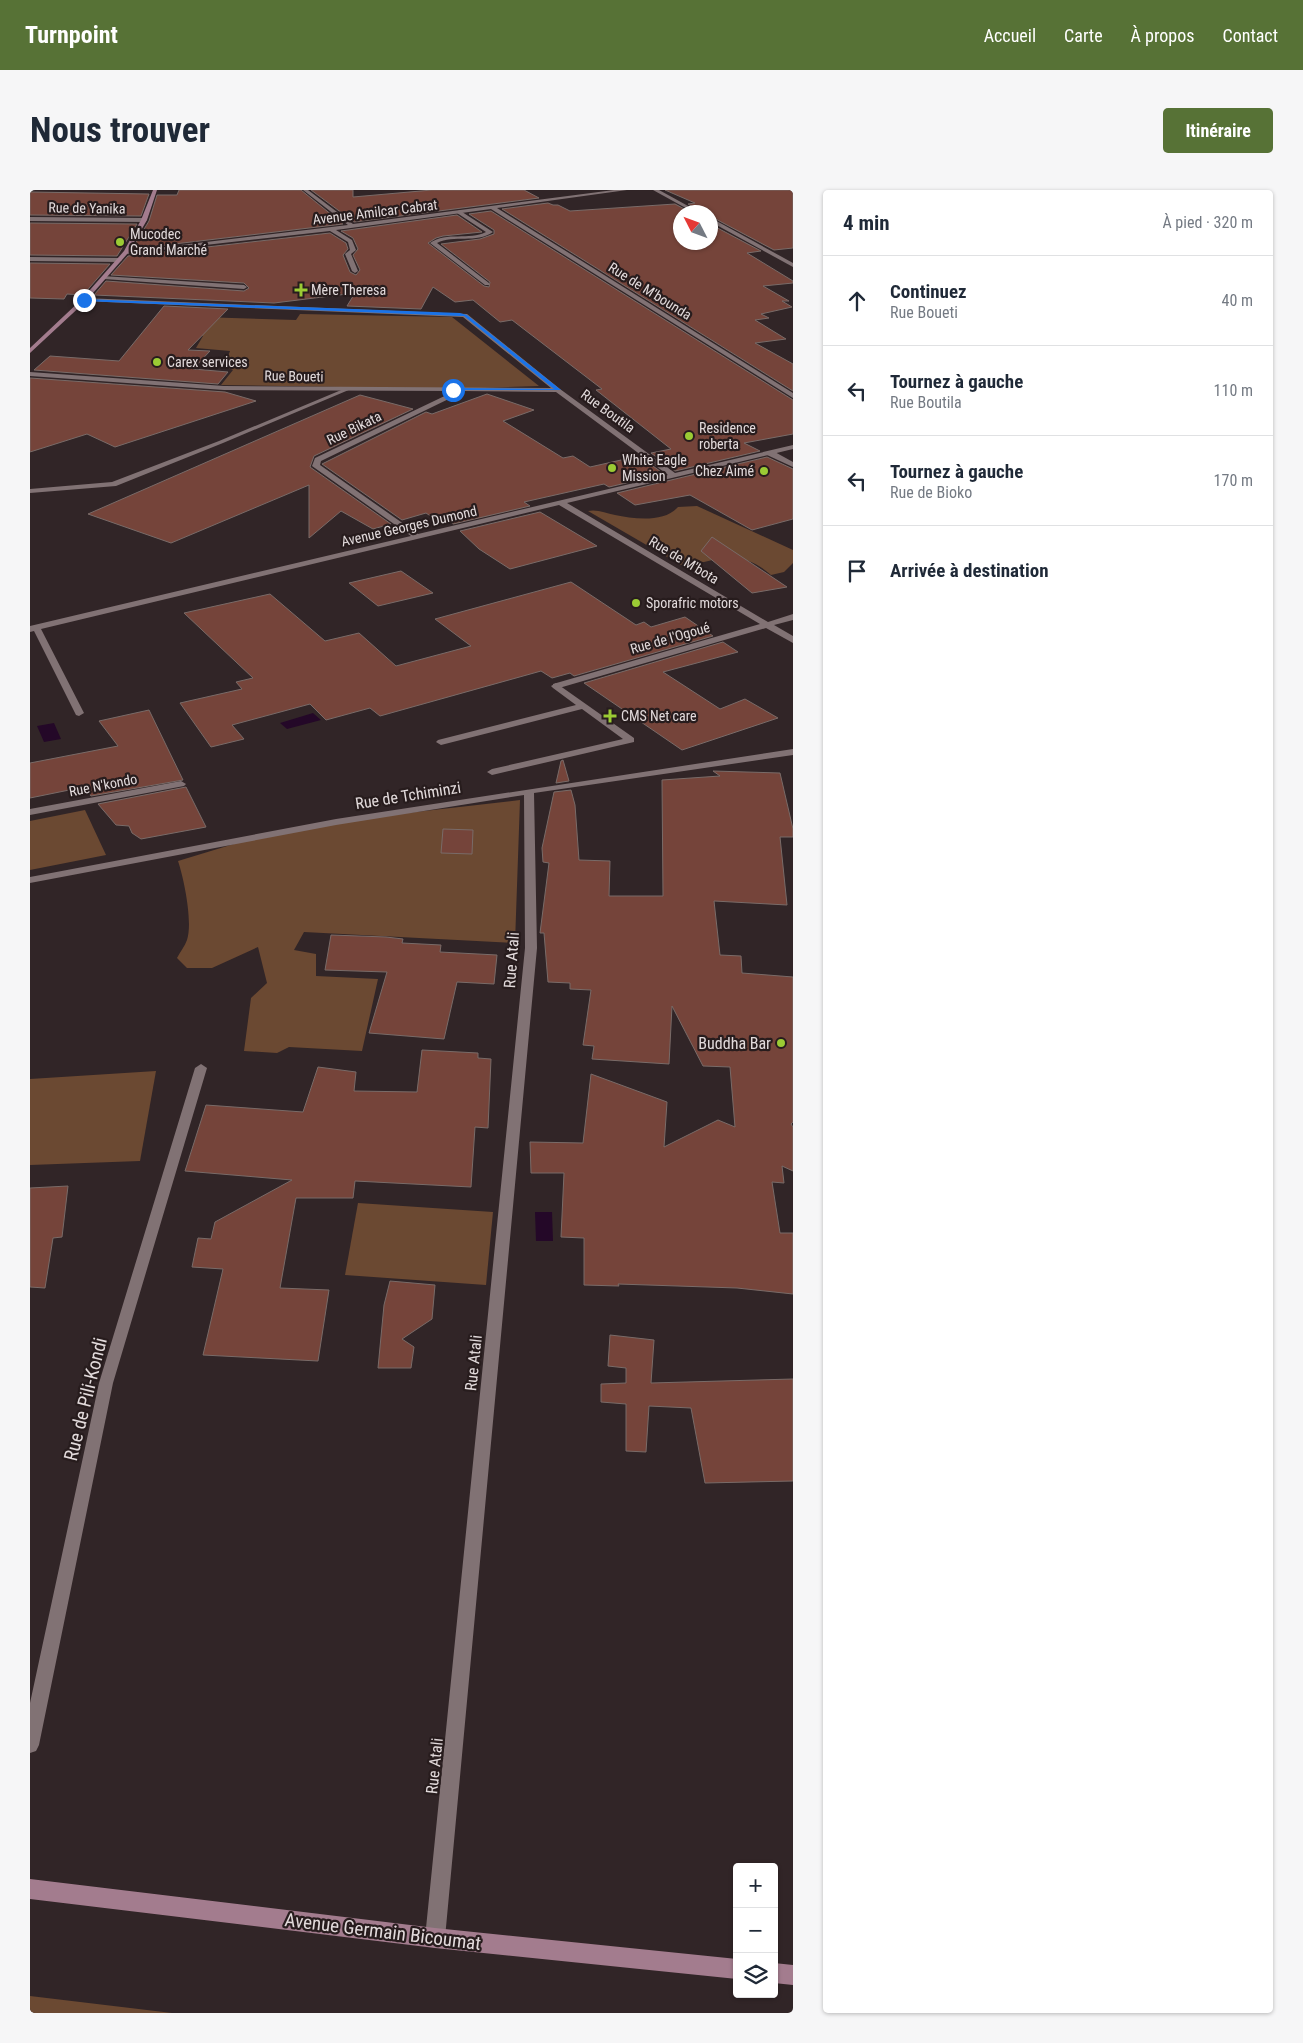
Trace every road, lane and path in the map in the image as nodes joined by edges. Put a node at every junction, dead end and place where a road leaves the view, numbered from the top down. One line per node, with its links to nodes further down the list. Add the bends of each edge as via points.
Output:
1 (134, 190): 2 (street)
2 (155, 190): 10 (street)
3 (306, 190): 12 (street)
4 (625, 190): 7 (street, Avenue Amilcar Cabrat)
5 (655, 190): 6 (street)
6 (683, 205)
7 (493, 208): 8 (street, Avenue Amilcar Cabrat); 28 (street, Rue de M'bounda)
8 (459, 212): 12 (street, Avenue Amilcar Cabrat); 20 (street, via 490,232 433,243)
9 (30, 218): 10 (street, Rue de Yanika)
10 (144, 220): 14 (street)
11 (718, 224): 17 (street)
12 (352, 226): 13 (street, Avenue Amilcar Cabrat)
13 (332, 229): 14 (street, Avenue Amilcar Cabrat); 18 (street, via 350,241 353,250 348,254)
14 (126, 252): 16 (street)
15 (30, 259): 16 (street)
16 (119, 260): 19 (street)
17 (793, 264)
18 (354, 271)
19 (104, 277): 21 (street); 22 (street)
20 (487, 284)
21 (244, 287)
22 (84, 300): 23 (street); 27 (street, Rue Boutila, via 465,315)
23 (32, 348)
24 (30, 374): 25 (street, Rue Boueti, via 191,386)
25 (348, 389): 26 (street, Rue Boueti); 33 (street, via 113,484)
26 (464, 390): 27 (street, Rue Boueti); 35 (street, Rue Bikata, via 318,460 316,466)
27 (558, 390): 32 (street, Rue Boutila)
28 (793, 396)
29 (793, 448): 30 (street, Avenue Georges Dumond)
30 (770, 453): 31 (street); 32 (street, Avenue Georges Dumond)
31 (793, 464)
32 (675, 476): 34 (street, Avenue Georges Dumond)
33 (30, 490)
34 (561, 503): 35 (street, Avenue Georges Dumond); 37 (street, Rue de M'bota)
35 (416, 536): 38 (street, Avenue Georges Dumond)
36 (793, 617): 37 (street, Rue de l'Ogoué)
37 (766, 624): 39 (street, Rue de M'bota); 40 (street, Rue de l'Ogoué, via 556,686)
38 (33, 628): 41 (street)
39 (793, 640)
40 (583, 706): 42 (street); 44 (street, via 631,740)
41 (79, 713)
42 (441, 742)
43 (793, 752): 46 (street, Rue de Tchiminzi)
44 (492, 772)
45 (181, 784): 47 (street, Rue N'kondo)
46 (529, 791): 48 (street, Rue de Tchiminzi, via 336,822); 52 (street, Rue Atali, via 532,948)
47 (30, 812)
48 (30, 880)
49 (201, 1068): 50 (street, Rue de Pili-Kondi, via 106,1383)
50 (30, 1745)
51 (30, 1889): 52 (street, Avenue Germain Bicoumat)
52 (435, 1938): 53 (street, Avenue Germain Bicoumat)
53 (733, 1969)
54 (778, 1973): 55 (street)
55 (793, 1975)

